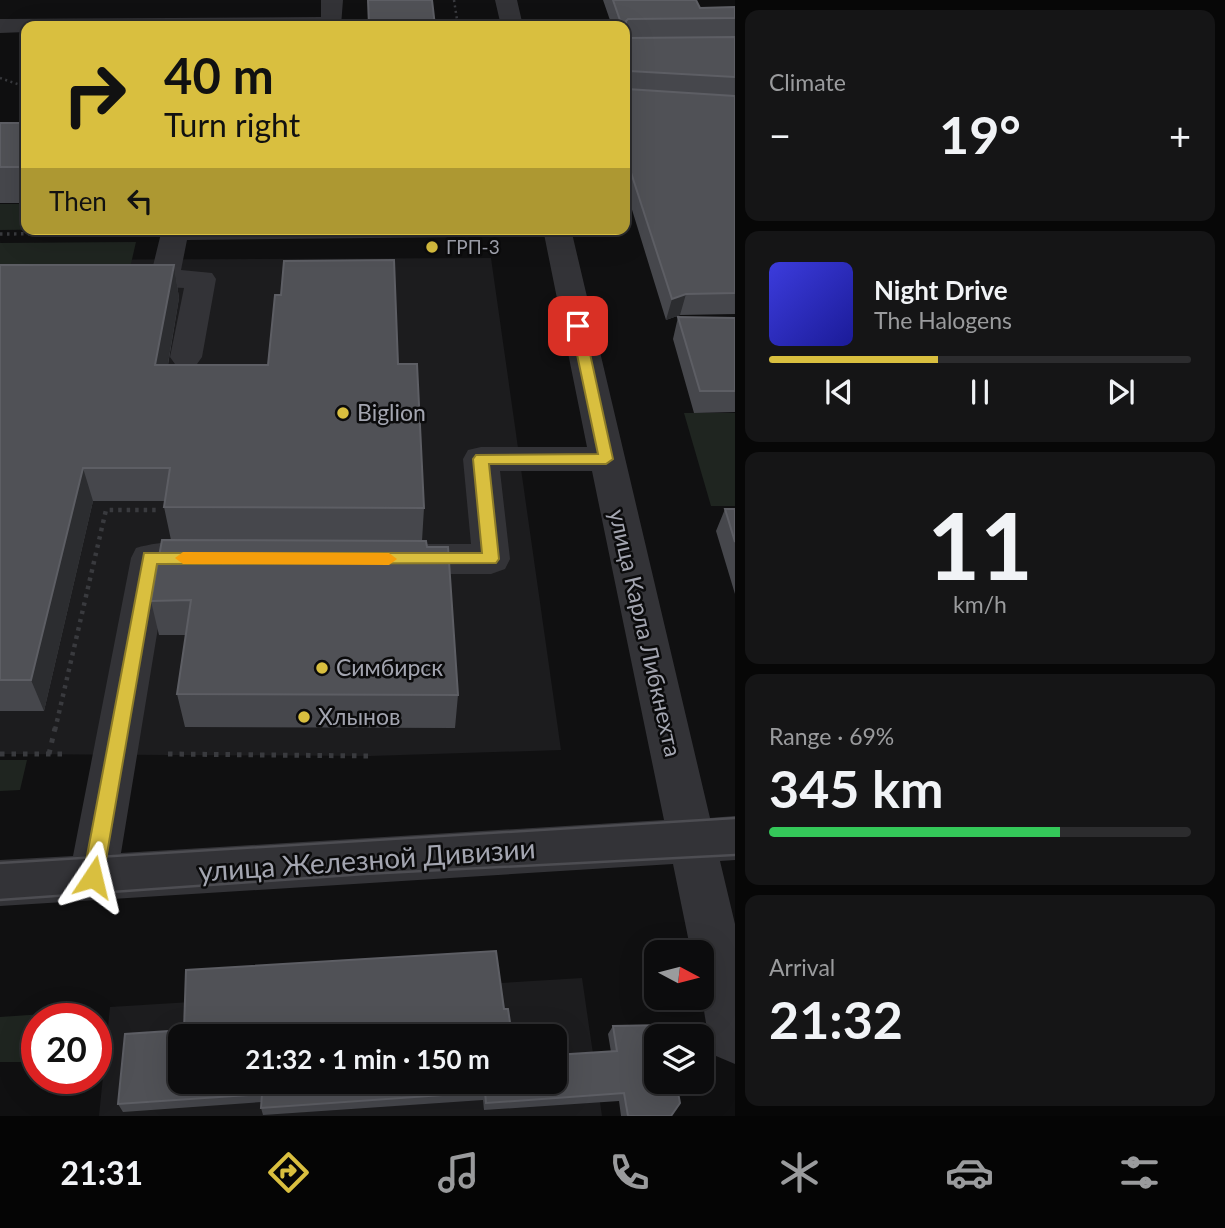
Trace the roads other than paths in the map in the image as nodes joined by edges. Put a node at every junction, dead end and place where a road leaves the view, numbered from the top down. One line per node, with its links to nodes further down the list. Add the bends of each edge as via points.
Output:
1 (332, 0): 3 (street)
2 (506, 0): 4 (street)
3 (332, 21)
4 (511, 21)
5 (0, 26): 6 (street)
6 (21, 26)
7 (173, 235): 10 (street)
8 (557, 235): 12 (street, улица Карла Либкнехта)
9 (110, 279): 10 (street)
10 (165, 279): 11 (street, via 201,279)
11 (186, 358)
12 (606, 459): 14 (street, via 481,459 491,559); 15 (street, улица Карла Либкнехта)
13 (245, 558): 16 (street, via 150,558)
14 (368, 559)
15 (713, 840): 16 (street, улица Железной Дивизии); 18 (street, улица Карла Либкнехта)
16 (93, 877): 17 (street, улица Железной Дивизии)
17 (0, 883)
18 (735, 1037)

